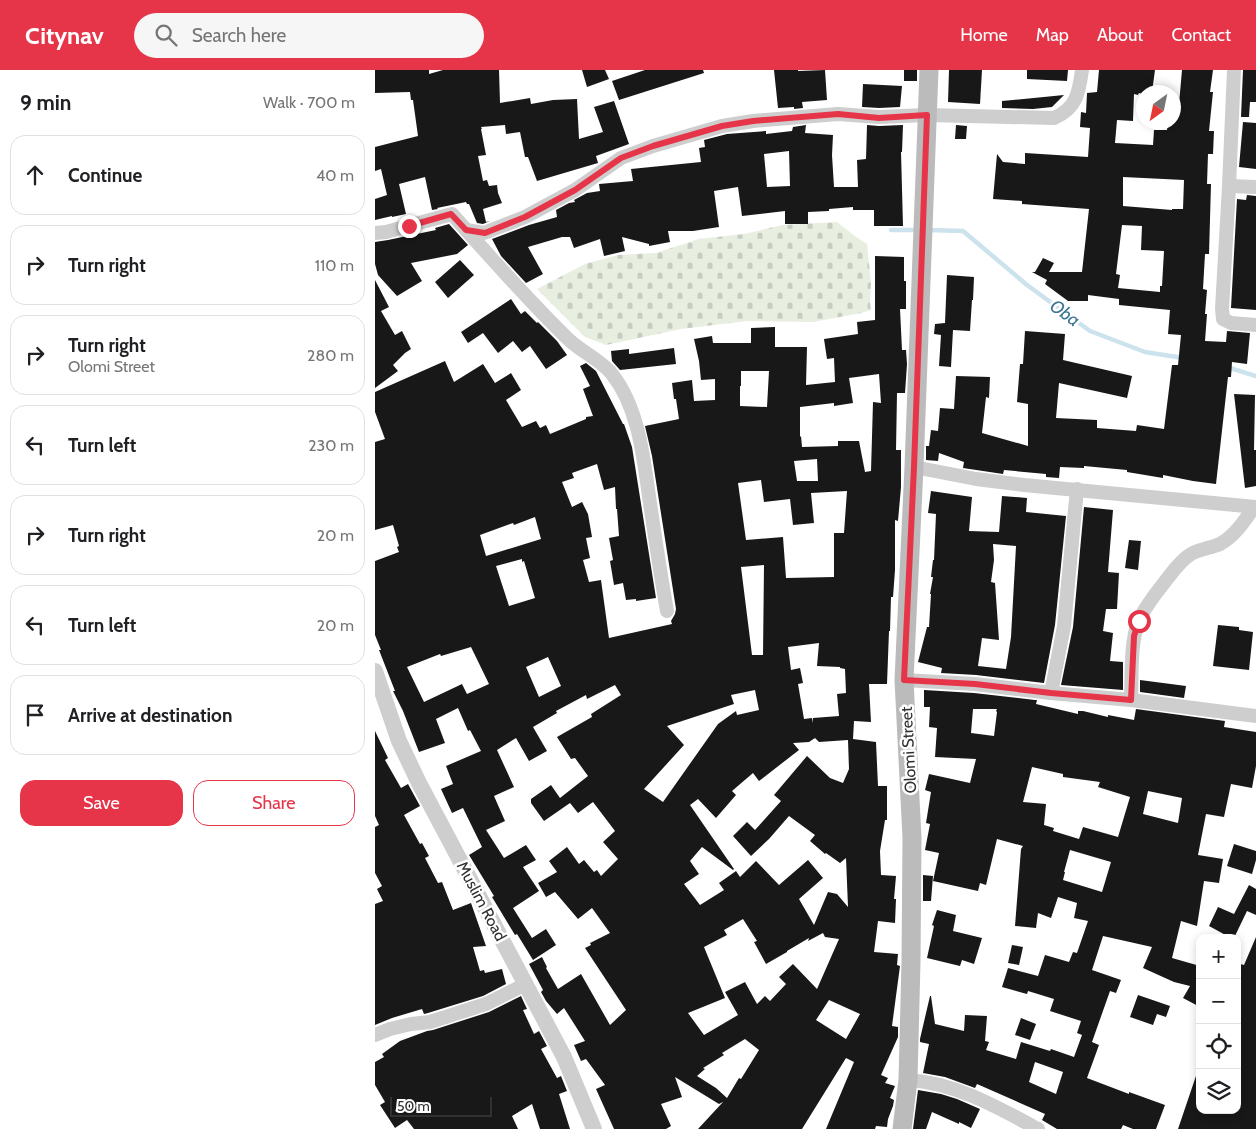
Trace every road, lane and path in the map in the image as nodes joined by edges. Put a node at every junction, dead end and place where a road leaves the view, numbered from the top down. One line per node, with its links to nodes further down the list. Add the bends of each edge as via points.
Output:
1 (929, 70): 4 (main road, Olomi Street)
2 (1082, 70): 4 (street, via 1078,96 1063,114 1054,118)
3 (1233, 70): 5 (street)
4 (927, 115): 7 (street, via 879,118 838,114 722,126 621,158 575,190 525,217 485,233); 10 (main road, Olomi Street)
5 (1229, 186): 6 (street); 9 (street, via 1223,318 1231,323)
6 (1256, 187)
7 (466, 230): 8 (street, via 451,214); 13 (street, via 571,342 604,365 626,397 645,465)
8 (375, 233)
9 (1256, 324)
10 (914, 467): 11 (street, via 976,479); 15 (main road, Olomi Street)
11 (1077, 489): 12 (street); 16 (street, via 1064,626)
12 (1255, 507): 17 (street, via 1235,532 1220,544 1190,555 1181,562 1152,598 1134,636)
13 (667, 611)
14 (375, 671): 19 (street, Muslim Road, via 399,741)
15 (904, 680): 16 (street); 21 (main road, Olomi Street, via 912,838)
16 (1051, 693): 17 (street)
17 (1131, 700): 18 (street)
18 (1256, 716)
19 (526, 984): 20 (street, via 486,1004); 22 (street, Muslim Road, via 564,1057)
20 (375, 1035)
21 (908, 1080): 23 (main road, Olomi Street); 24 (street, via 949,1088 977,1098)
22 (595, 1129)
23 (902, 1129)
24 (1038, 1129)

